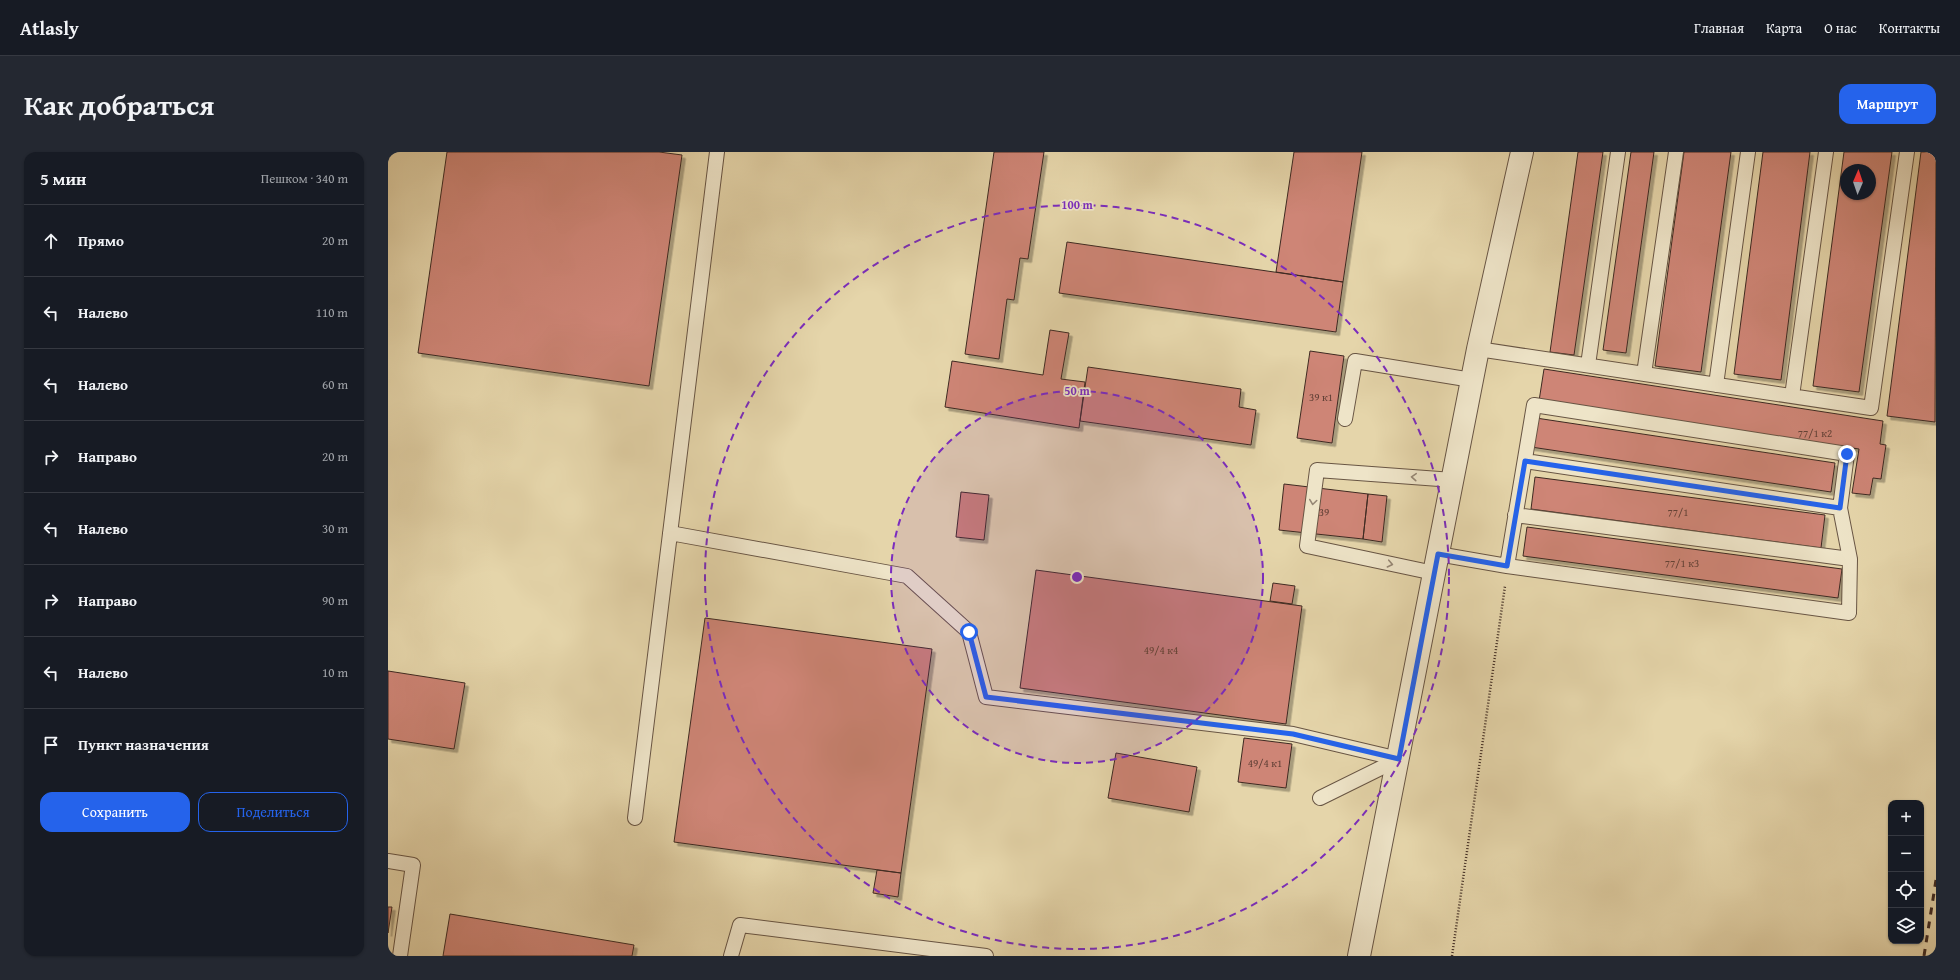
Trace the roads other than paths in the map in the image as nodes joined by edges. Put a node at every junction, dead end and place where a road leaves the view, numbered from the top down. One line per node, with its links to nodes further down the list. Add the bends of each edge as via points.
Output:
1 (717, 152): 19 (lane)
2 (1522, 152): 8 (street)
3 (1618, 152): 9 (lane)
4 (1676, 152): 10 (lane)
5 (1748, 152): 12 (lane)
6 (1826, 152): 13 (lane)
7 (1907, 152): 13 (lane, via 1871,408)
8 (1478, 349): 9 (lane); 11 (street)
9 (1588, 365): 10 (lane)
10 (1644, 374): 12 (lane)
11 (1472, 380): 14 (lane, via 1354,361); 16 (street)
12 (1716, 385): 13 (lane)
13 (1792, 396)
14 (1345, 420)
15 (1525, 461): 17 (lane); 17 (lane, via 1534,405 1847,454); 18 (lane)
16 (1453, 480): 21 (street); 21 (lane, one-way to 21, via 1317,470 1307,546)
17 (1840, 508): 20 (lane)
18 (1515, 515): 20 (lane); 22 (lane)
19 (670, 533): 23 (lane, via 907,576 969,632 986,697 1293,734); 25 (lane)
20 (1850, 559): 22 (lane, via 1849,613)
21 (1436, 564): 22 (lane); 23 (street)
22 (1507, 573)
23 (1399, 759): 24 (lane); 30 (street)
24 (1320, 798)
25 (635, 818)
26 (388, 861): 27 (lane, via 413,865)
27 (400, 956)
28 (731, 956): 29 (lane, via 740,925)
29 (986, 956)
30 (1359, 956)

